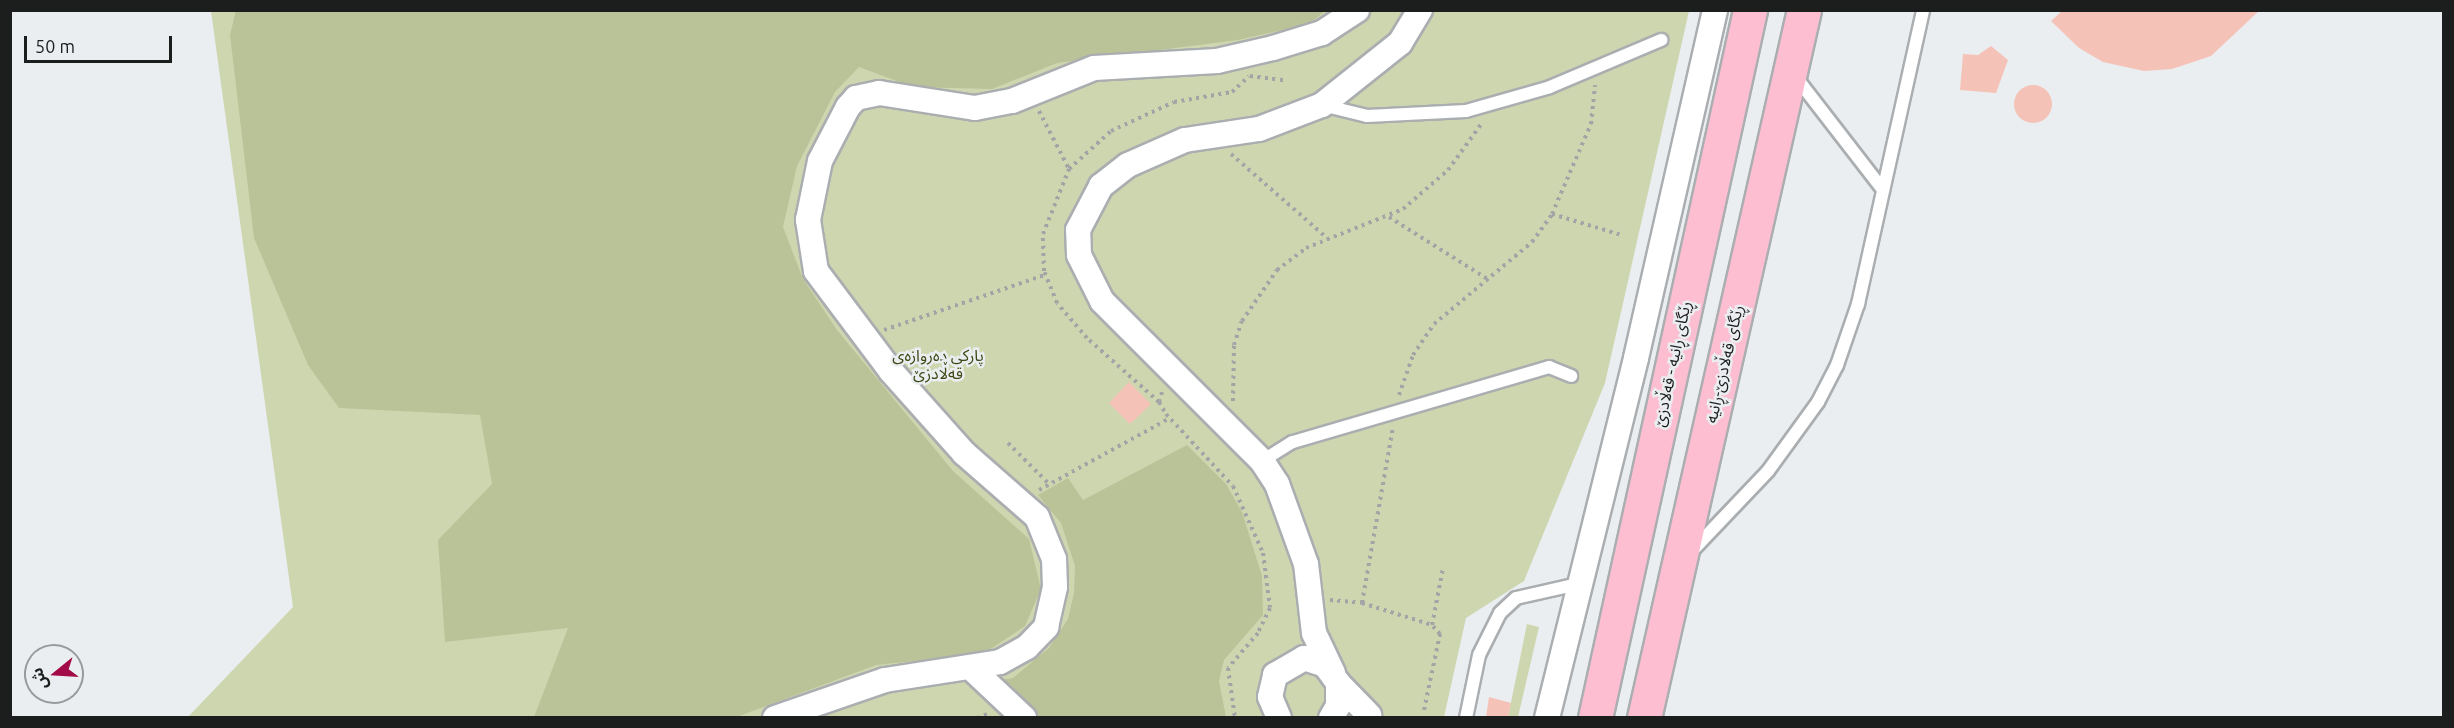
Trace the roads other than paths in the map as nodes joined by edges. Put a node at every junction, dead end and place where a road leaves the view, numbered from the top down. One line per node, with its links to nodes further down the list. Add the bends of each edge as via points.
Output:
1 (1357, 10): 17 (street, via 1322,33 1273,48 1217,61 1094,68 1012,101 975,108 879,93 856,98 832,130 808,220 816,271 891,371 964,453 1037,517 1054,559 1055,587 1046,627 1027,647)
2 (1420, 10): 9 (street, via 1400,43)
3 (1715, 10): 14 (street, via 1636,358)
4 (1750, 10): 26 (main road, ڕێگای ڕانیە - قەڵادزێ)
5 (1804, 10): 8 (main road, ڕێگای قەڵادزێ-ڕانیە)
6 (1923, 10): 10 (lane)
7 (1661, 40): 9 (lane, via 1596,69 1489,105 1367,116)
8 (1791, 70): 10 (lane); 13 (main road, ڕێگای قەڵادزێ-ڕانیە)
9 (1322, 105): 12 (street, via 1259,129 1152,151 1101,186 1078,230 1079,255 1102,301)
10 (1883, 190): 13 (lane, via 1848,337 1818,402 1768,471)
11 (1571, 376): 12 (lane, via 1549,367 1293,442)
12 (1262, 461): 15 (street, via 1292,516)
13 (1679, 564): 27 (main road, ڕێگای قەڵادزێ-ڕانیە)
14 (1578, 584): 24 (lane, via 1516,598 1500,613 1479,655); 25 (street)
15 (1319, 608): 16 (street); 18 (street)
16 (1282, 667): 18 (street, via 1315,660); 21 (street, via 1270,686)
17 (971, 668): 19 (street, via 885,680); 20 (street)
18 (1336, 678): 22 (street, via 1338,706); 23 (street)
19 (775, 717)
20 (1023, 717)
21 (1279, 717)
22 (1331, 717)
23 (1367, 717)
24 (1466, 717)
25 (1547, 717)
26 (1595, 717)
27 (1644, 717)

